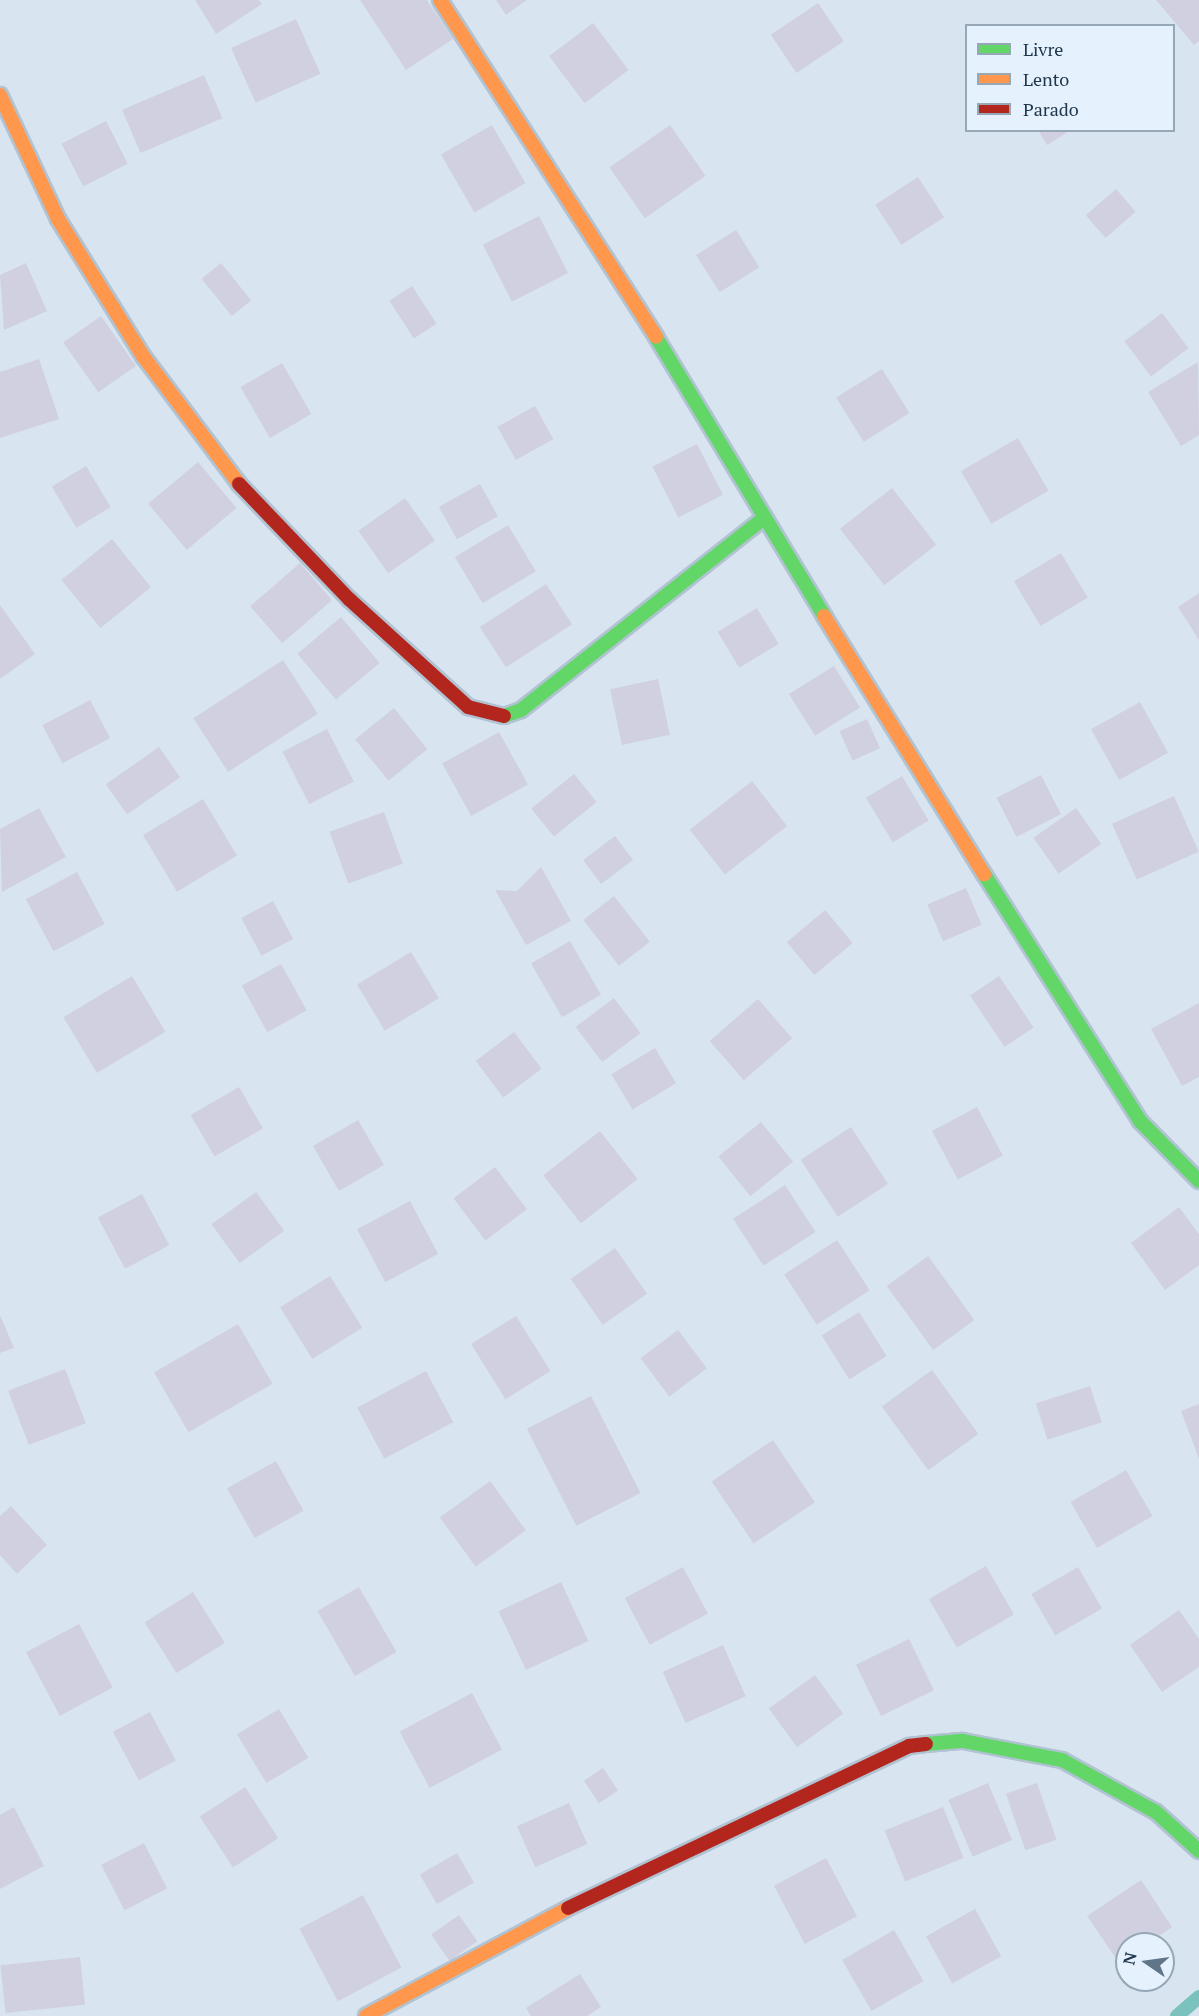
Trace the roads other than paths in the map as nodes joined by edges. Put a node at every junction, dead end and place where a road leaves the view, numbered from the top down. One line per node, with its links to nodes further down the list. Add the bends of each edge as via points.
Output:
1 (440, 0): 3 (street, via 611,261)
2 (0, 96): 3 (street, via 58,219 143,357 250,499 349,599 468,707 498,719 521,710)
3 (763, 519): 4 (street, via 1128,1102)
4 (1199, 1181)
5 (1199, 1851): 6 (street, via 1156,1812 1062,1760 963,1741 909,1746 647,1866)
6 (366, 2016)

